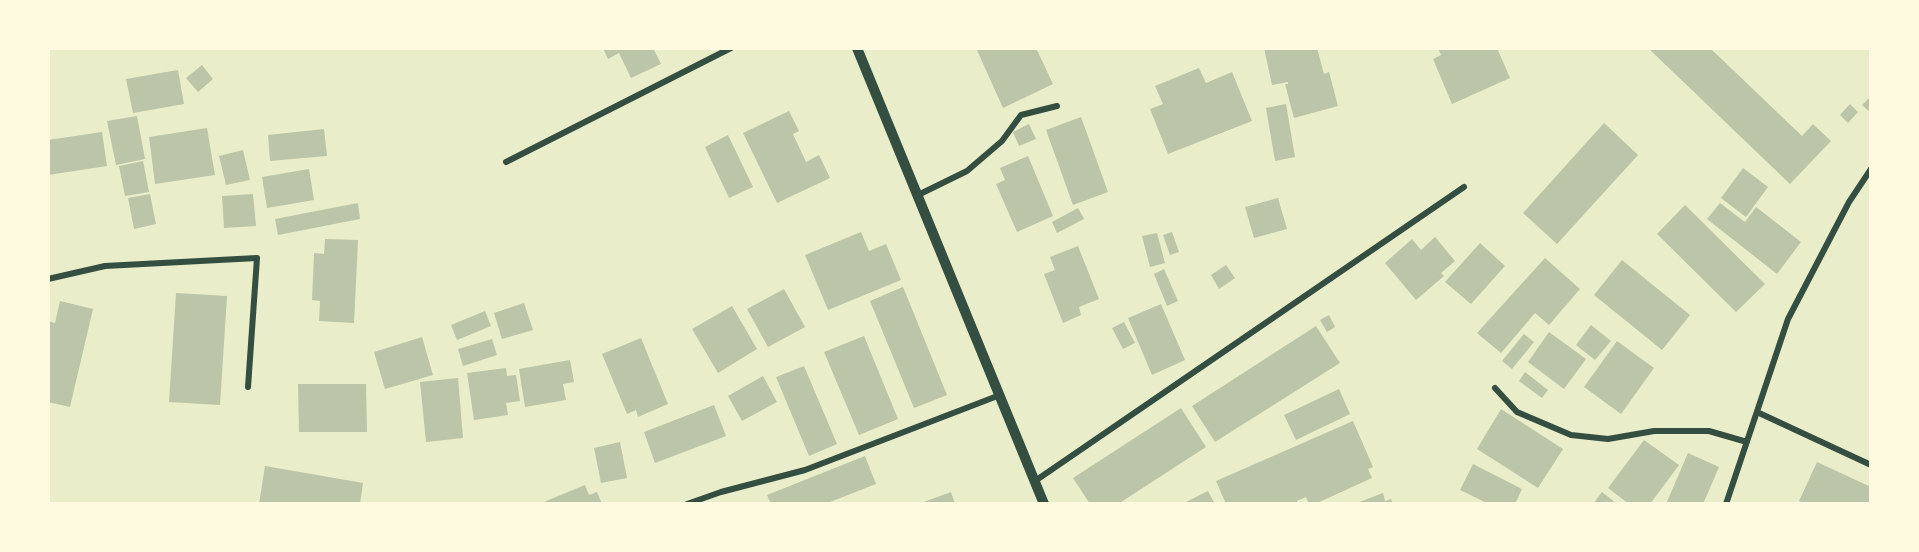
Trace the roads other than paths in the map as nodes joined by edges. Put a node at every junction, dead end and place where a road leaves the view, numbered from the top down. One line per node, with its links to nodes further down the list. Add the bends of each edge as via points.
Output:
1 (731, 48): 4 (street)
2 (857, 48): 7 (street)
3 (1058, 106): 7 (street, via 1021,115 1002,141 967,171)
4 (506, 162)
5 (1871, 169): 12 (street, via 1849,202 1788,319)
6 (1464, 187): 15 (street)
7 (918, 195): 11 (street)
8 (48, 279): 9 (street, via 105,266 257,258)
9 (249, 387)
10 (1495, 388): 13 (street, via 1517,412 1571,435 1608,439 1654,431 1709,431)
11 (1000, 395): 15 (street); 16 (street, via 805,470)
12 (1756, 412): 13 (street); 14 (street)
13 (1747, 442): 18 (street)
14 (1871, 465)
15 (1035, 481): 17 (street)
16 (687, 504)
17 (1044, 504)
18 (1726, 504)

